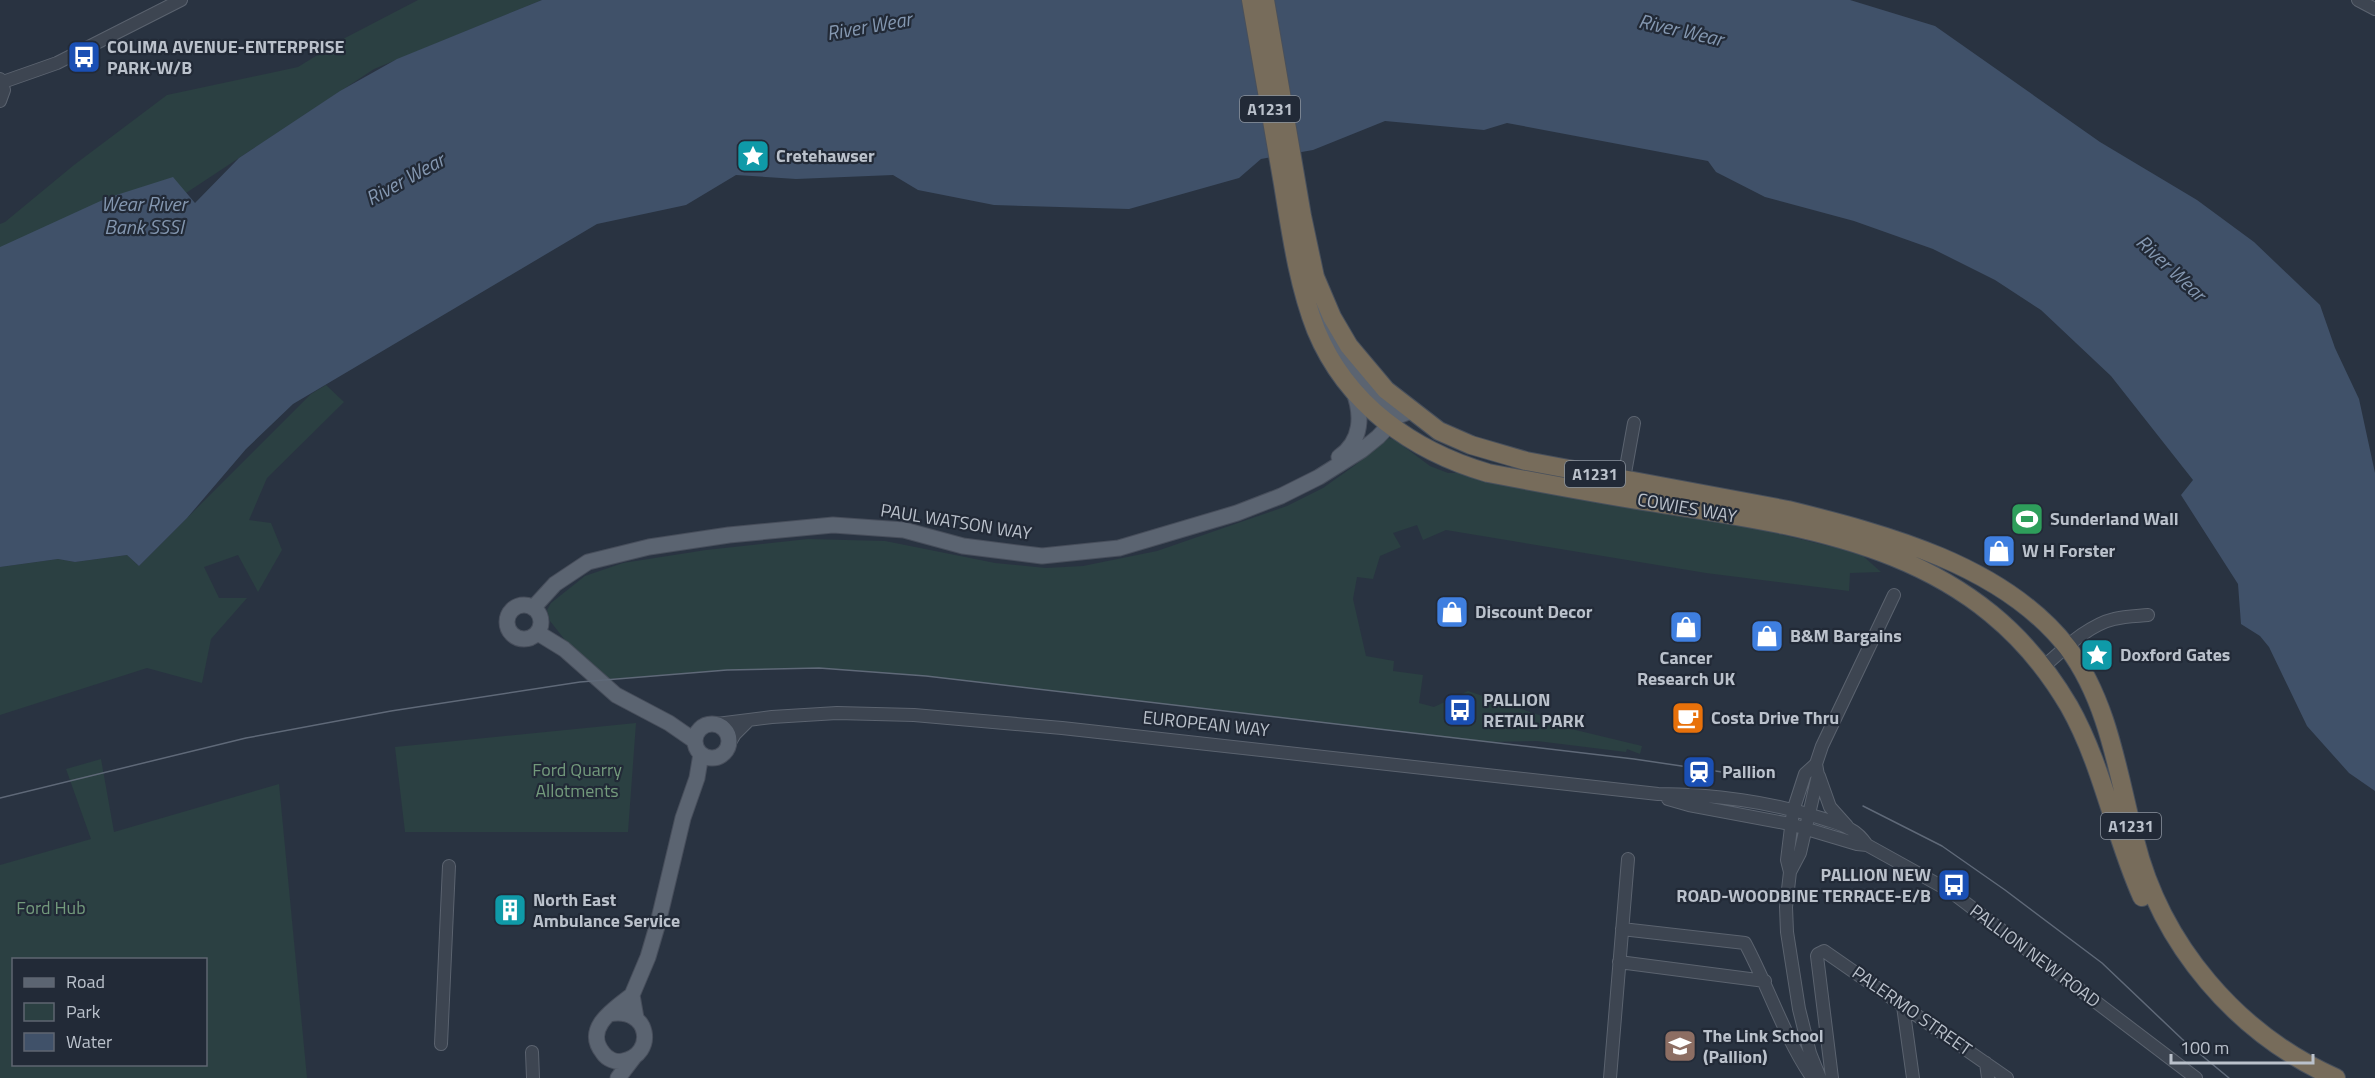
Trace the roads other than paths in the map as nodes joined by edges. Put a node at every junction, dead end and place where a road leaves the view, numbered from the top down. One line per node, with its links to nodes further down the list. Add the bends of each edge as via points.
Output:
1 (181, 0): 6 (street, via 57,63)
2 (1251, 0): 8 (highway, A1231)
3 (1265, 0): 8 (highway, A1231)
4 (2358, 0): 5 (street)
5 (2375, 9)
6 (1, 80): 7 (street, via 4,90)
7 (0, 101)
8 (1295, 218): 9 (highway, COWIES WAY / A1231); 10 (highway, COWIES WAY / A1231, via 1300,276 1316,329 1326,352)
9 (1322, 294): 11 (highway, COWIES WAY / A1231, via 1349,346 1386,390); 13 (main road, via 1325,322 1334,340 1353,372 1389,411)
10 (1353, 390): 13 (highway, COWIES WAY / A1231); 14 (main road, PAUL WATSON WAY, via 1359,408 1354,444)
11 (1411, 411): 13 (main road, PAUL WATSON WAY, via 1398,416); 15 (highway, COWIES WAY / A1231, via 1439,431 1471,445)
12 (1634, 423): 15 (street)
13 (1389, 426): 14 (main road, PAUL WATSON WAY, via 1362,450); 15 (highway, COWIES WAY / A1231, via 1425,449 1473,469)
14 (1309, 482): 17 (main road, PAUL WATSON WAY, via 1237,513 1119,549 1042,556 963,546 904,530 833,525 649,547 588,562 555,584)
15 (1622, 488): 20 (highway, COWIES WAY / A1231, via 1788,510 1914,547 2010,594); 21 (highway, COWIES WAY / A1231, via 1839,538 1898,557 1982,606)
16 (1894, 595): 26 (street, via 1822,746)
17 (533, 608): 19 (main road, via 541,622); 19 (main road, via 514,608 508,616 507,628 518,639 530,639)
18 (2148, 615): 20 (street, via 2104,622)
19 (537, 633): 25 (main road, via 564,649 616,695)
20 (2067, 648): 21 (street); 62 (highway, A1231, via 2101,710 2135,843 2161,910 2177,939 2240,1016 2287,1053)
21 (2043, 667): 61 (highway, A1231, via 2082,731 2136,885 2164,942 2196,986 2232,1025 2264,1052)
22 (748, 721): 23 (street, EUROPEAN WAY); 24 (street); 27 (street, EUROPEAN WAY, via 837,713 914,715)
23 (717, 724): 24 (main road, via 726,730); 25 (main road, via 708,724)
24 (729, 744): 25 (main road, via 721,756)
25 (702, 746): 42 (main road, via 697,778 648,957)
26 (1817, 770): 28 (street, via 1805,774); 31 (street); 34 (street, via 1830,807)
27 (1658, 794): 29 (street, EUROPEAN WAY); 32 (street, EUROPEAN WAY, via 1689,805)
28 (1797, 795): 29 (street); 30 (street)
29 (1773, 806): 30 (street, EUROPEAN WAY)
30 (1793, 811): 31 (street, EUROPEAN WAY); 32 (street)
31 (1808, 814): 33 (street); 34 (street, PALLION NEW ROAD)
32 (1790, 824): 33 (street, EUROPEAN WAY); 38 (street)
33 (1806, 828): 35 (street, PALLION NEW ROAD); 38 (street)
34 (1849, 828): 35 (street, PALLION NEW ROAD)
35 (1868, 845): 60 (street, PALLION NEW ROAD, via 1950,891)
36 (1628, 859): 39 (street)
37 (449, 866): 46 (street)
38 (1790, 872): 55 (street, via 1787,932 1799,1009)
39 (1622, 929): 40 (street); 41 (street, via 1745,943)
40 (1619, 962): 41 (street); 54 (street)
41 (1765, 981): 55 (street, via 1797,1056 1811,1076)
42 (632, 995): 44 (main road); 45 (main road)
43 (1904, 1006): 50 (street, PALERMO STREET); 56 (street, PALERMO STREET, via 1827,952 1820,952 1817,956); 57 (street)
44 (609, 1014): 45 (main road, via 621,1012); 48 (main road, via 597,1027 597,1046)
45 (636, 1018): 49 (main road, via 645,1034 641,1050)
46 (441, 1044)
47 (532, 1052): 51 (street)
48 (605, 1056): 49 (main road, via 618,1061); 52 (main road)
49 (634, 1057): 53 (main road)
50 (1986, 1063): 58 (street); 59 (street, PALERMO STREET)
51 (533, 1078)
52 (612, 1078)
53 (618, 1078)
54 (1610, 1078)
55 (1820, 1078)
56 (1832, 1078)
57 (1913, 1078)
58 (1988, 1078)
59 (2007, 1078)
60 (2196, 1078)
61 (2307, 1078)
62 (2336, 1078)

